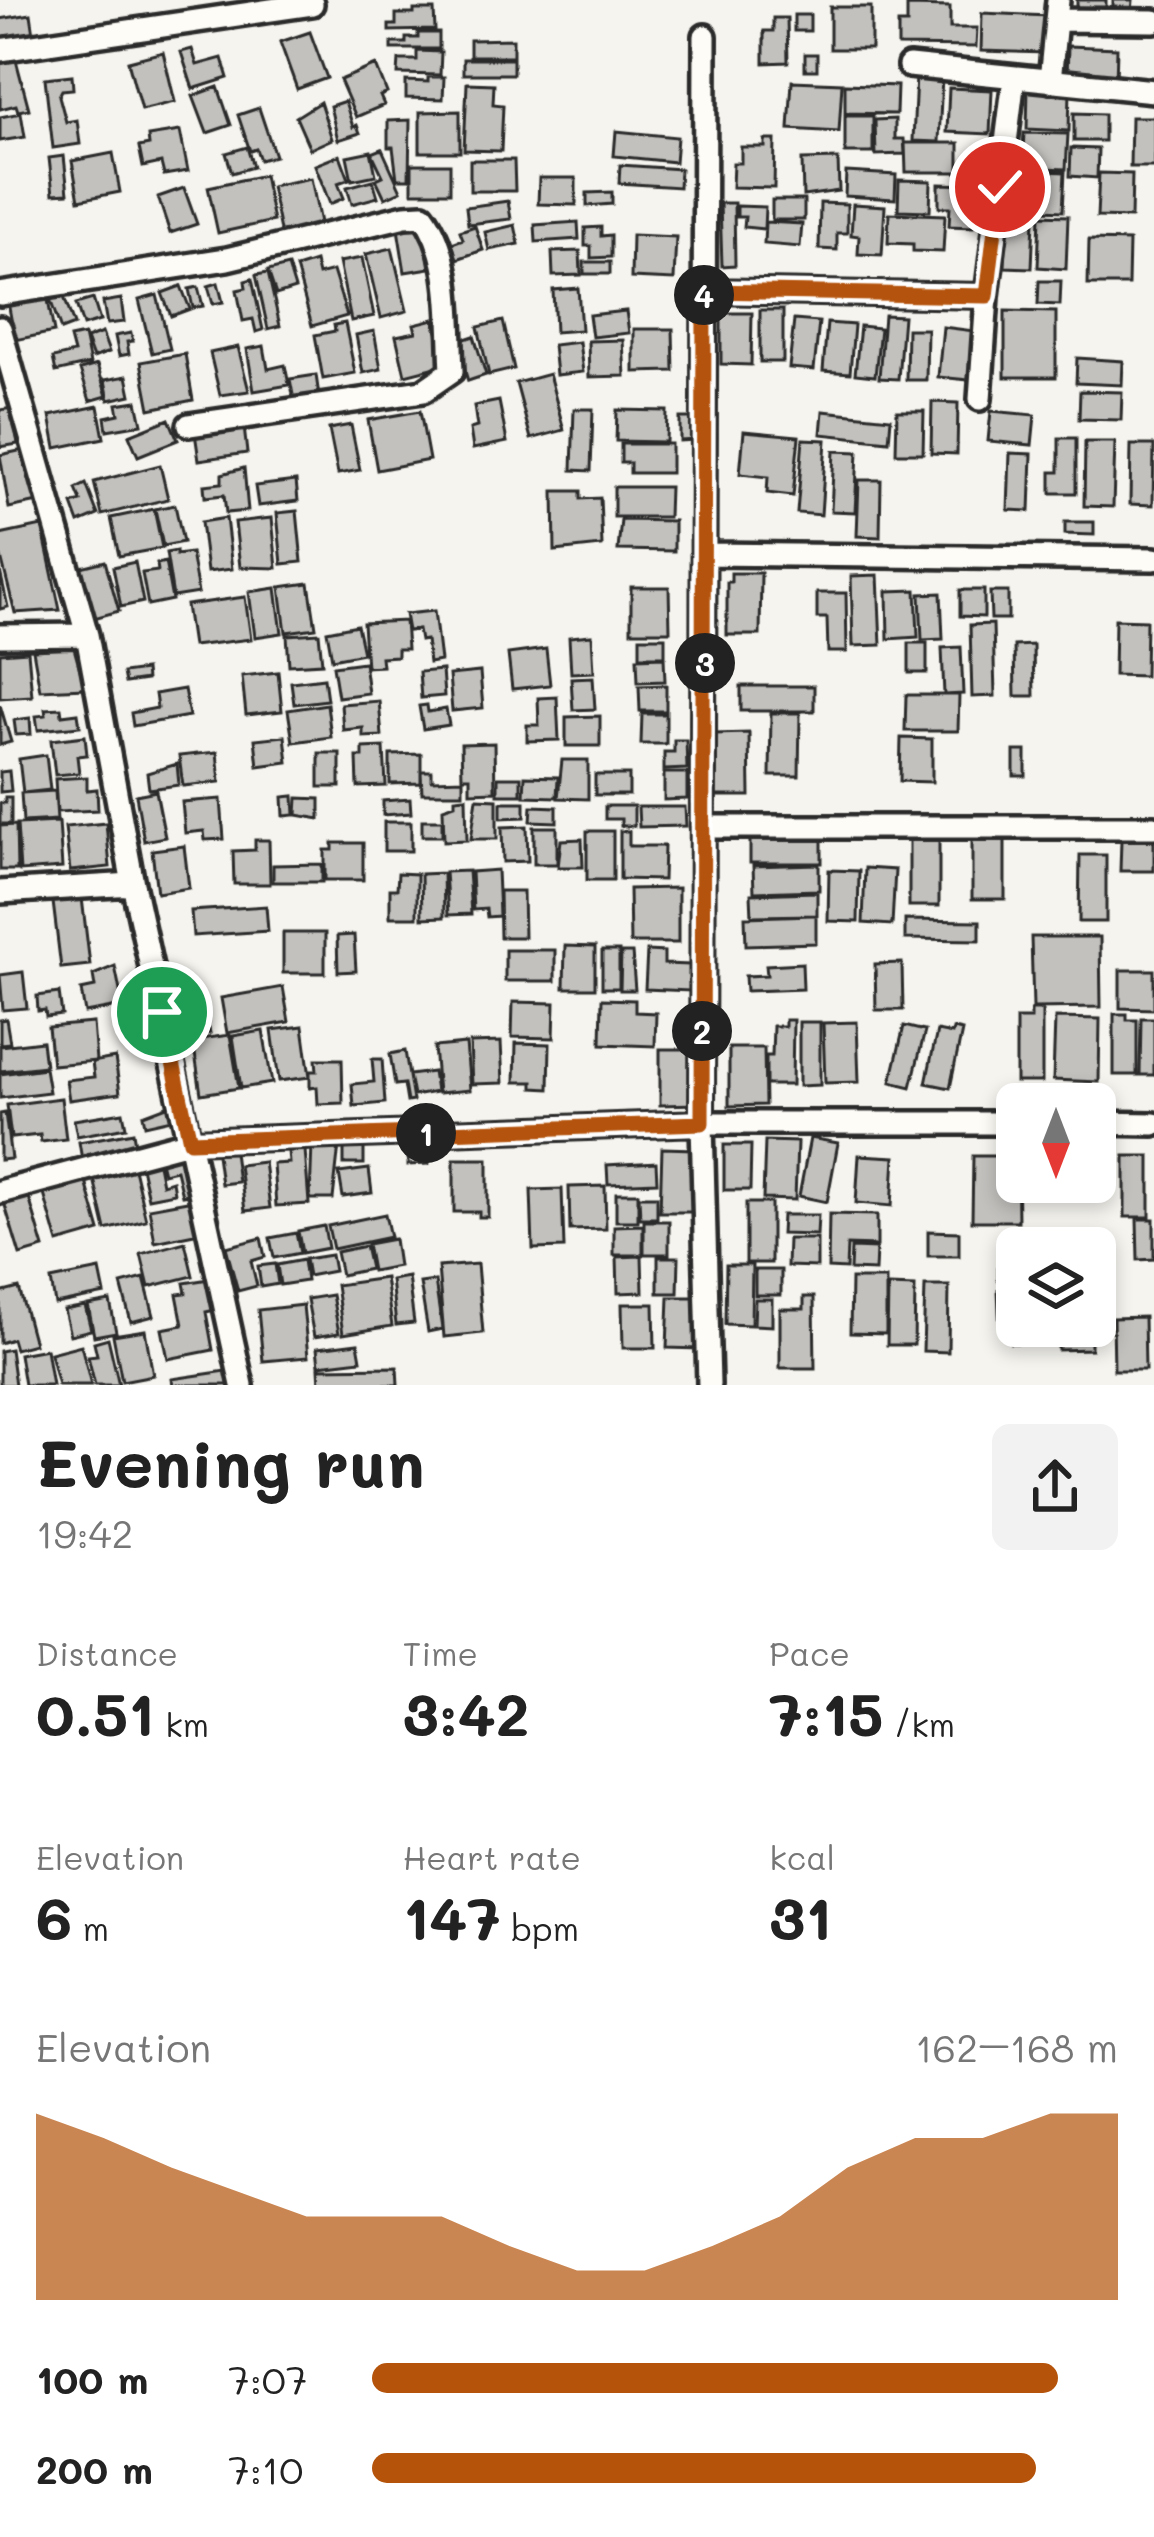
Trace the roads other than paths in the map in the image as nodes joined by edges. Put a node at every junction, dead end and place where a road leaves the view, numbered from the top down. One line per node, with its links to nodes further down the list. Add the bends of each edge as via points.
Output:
1 (312, 4): 5 (street)
2 (1057, 10): 3 (street); 8 (street)
3 (1154, 21)
4 (705, 35): 10 (street)
5 (0, 50)
6 (910, 66): 7 (street)
7 (1014, 78): 8 (street); 12 (street)
8 (1050, 81): 9 (street)
9 (1154, 91)
10 (704, 291): 12 (street); 16 (street)
11 (0, 294): 15 (street, via 227,259 423,215 446,284 452,370 423,392)
12 (987, 296): 14 (street)
13 (0, 328): 18 (street)
14 (980, 399)
15 (189, 425)
16 (706, 554): 17 (street); 20 (street)
17 (1154, 559)
18 (87, 635): 19 (street); 22 (street)
19 (0, 636)
20 (703, 827): 21 (street); 24 (street)
21 (1154, 827)
22 (133, 884): 23 (street); 28 (street)
23 (0, 892)
24 (702, 1123): 25 (street); 28 (street); 31 (street)
25 (996, 1123)
26 (1116, 1124): 27 (street)
27 (1154, 1124)
28 (190, 1141): 29 (street); 30 (street)
29 (0, 1192)
30 (242, 1385)
31 (709, 1385)

